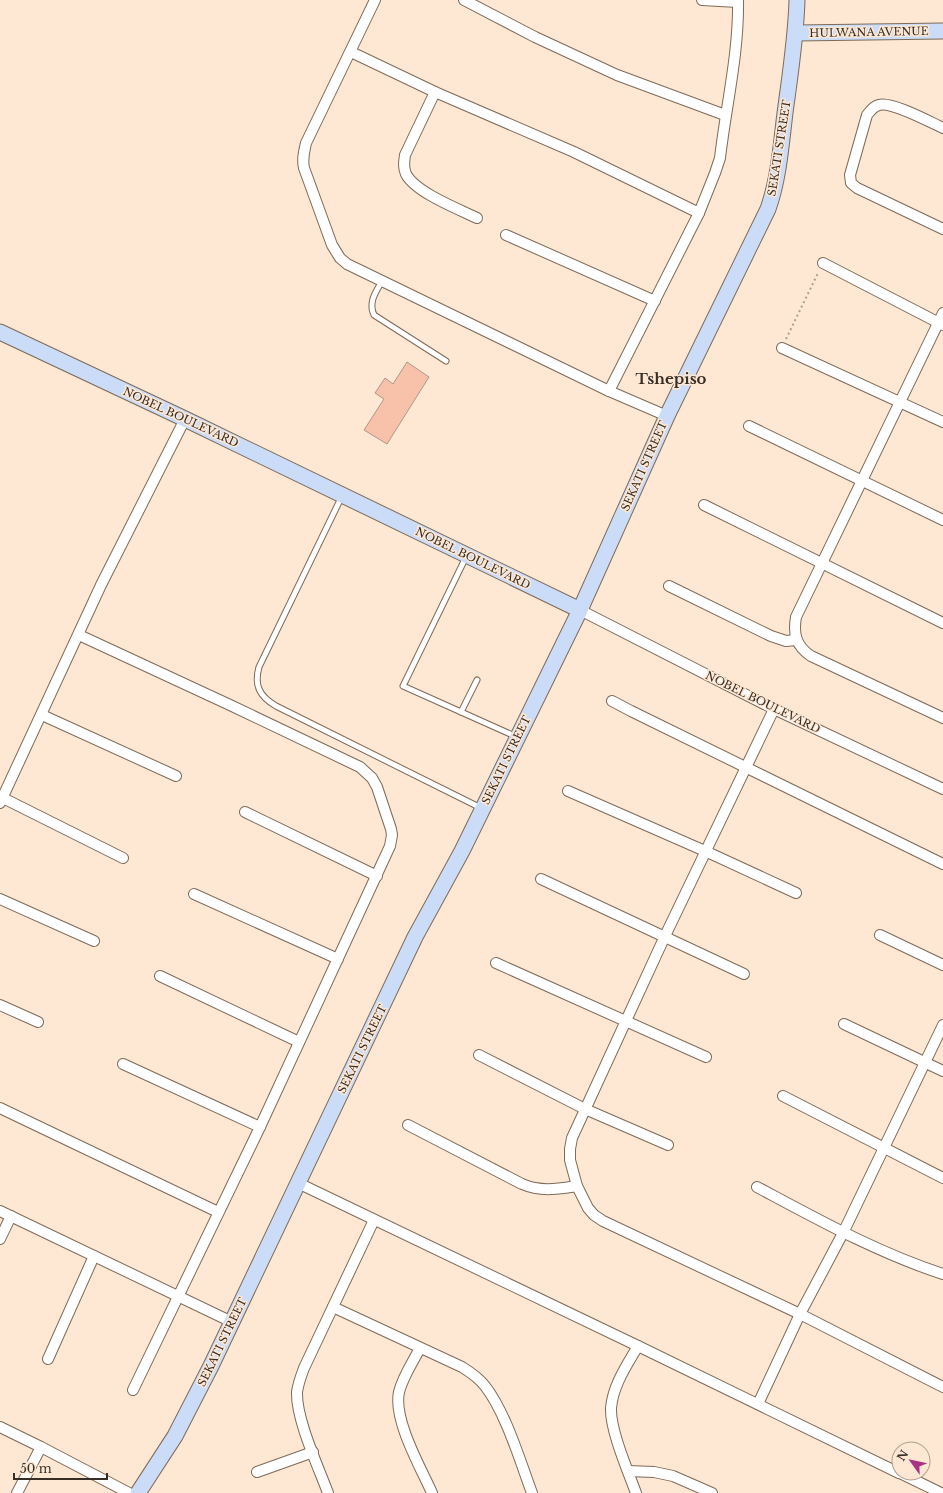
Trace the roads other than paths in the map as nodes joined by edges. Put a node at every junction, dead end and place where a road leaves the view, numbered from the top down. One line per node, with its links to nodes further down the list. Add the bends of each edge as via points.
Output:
1 (375, 0): 8 (street)
2 (464, 0): 10 (street, via 617,75)
3 (702, 0): 5 (street)
4 (797, 0): 7 (street, SEKATI STREET)
5 (738, 1): 10 (street, via 735,51)
6 (943, 32): 7 (street, HULWANA AVENUE)
7 (796, 33): 26 (street, SEKATI STREET, via 781,148 768,209)
8 (351, 52): 9 (street); 17 (street, via 306,143 303,164 336,253 348,264)
9 (435, 92): 12 (street, via 574,152); 13 (street, via 404,155 403,165 411,181 428,194)
10 (725, 115): 12 (street, via 720,158)
11 (943, 128): 14 (street, via 892,105 879,104 867,115 850,175 851,183 858,188)
12 (699, 214): 18 (street)
13 (477, 218)
14 (943, 229)
15 (506, 234): 18 (street)
16 (823, 263): 20 (street)
17 (382, 281): 23 (lane, via 371,304 374,315); 24 (street)
18 (655, 301): 24 (street)
19 (943, 312): 20 (street)
20 (940, 324): 25 (street)
21 (0, 332): 27 (street, NOBEL BOULEVARD)
22 (782, 348): 25 (street)
23 (446, 361)
24 (609, 391): 26 (street)
25 (899, 403): 28 (street); 30 (street)
26 (667, 416): 37 (street, SEKATI STREET)
27 (185, 418): 31 (street, NOBEL BOULEVARD); 39 (street)
28 (943, 422)
29 (749, 426): 30 (street)
30 (862, 482): 33 (street); 35 (street)
31 (342, 495): 34 (street, NOBEL BOULEVARD); 53 (lane, via 259,667 257,686 266,700 276,706)
32 (704, 505): 35 (street)
33 (943, 520)
34 (467, 556): 37 (street, NOBEL BOULEVARD); 44 (lane, via 403,686)
35 (823, 562): 38 (street); 40 (street, via 796,617)
36 (669, 586): 40 (street, via 771,636 786,641)
37 (580, 610): 43 (street, NOBEL BOULEVARD); 47 (street, SEKATI STREET)
38 (943, 623)
39 (79, 634): 45 (street); 58 (street, via 360,767 372,778 377,787 392,836)
40 (796, 640): 46 (street, via 811,656)
41 (477, 680): 44 (lane)
42 (612, 700): 48 (street)
43 (774, 709): 48 (street); 50 (street, NOBEL BOULEVARD)
44 (461, 712): 47 (lane)
45 (42, 715): 49 (street); 52 (street)
46 (943, 718)
47 (517, 737): 53 (street, SEKATI STREET)
48 (747, 768): 55 (street); 57 (street)
49 (176, 776)
50 (943, 789)
51 (568, 791): 55 (street)
52 (1, 801): 56 (street)
53 (482, 808): 90 (street, SEKATI STREET, via 415,937)
54 (245, 812): 58 (street)
55 (705, 852): 60 (street); 64 (street)
56 (123, 858)
57 (943, 864)
58 (377, 876): 66 (street)
59 (541, 879): 64 (street)
60 (796, 893)
61 (194, 894): 66 (street)
62 (0, 899): 65 (street)
63 (880, 935): 68 (street)
64 (665, 936): 69 (street); 72 (street)
65 (94, 941)
66 (338, 959): 76 (street)
67 (496, 963): 72 (street)
68 (943, 965)
69 (744, 974)
70 (160, 976): 76 (street)
71 (0, 1005): 73 (street)
72 (627, 1021): 78 (street); 84 (street)
73 (38, 1022)
74 (844, 1024): 79 (street)
75 (943, 1025): 79 (street)
76 (298, 1042): 86 (street)
77 (478, 1056): 84 (street)
78 (706, 1057)
79 (925, 1062): 81 (street); 88 (street)
80 (123, 1064): 86 (street)
81 (943, 1071)
82 (783, 1096): 88 (street)
83 (0, 1108): 94 (street)
84 (585, 1108): 87 (street); 91 (street, via 570,1149 570,1160)
85 (408, 1125): 91 (street, via 533,1188 551,1190)
86 (260, 1127): 94 (street)
87 (668, 1145)
88 (885, 1147): 89 (street); 97 (street)
89 (943, 1178)
90 (298, 1183): 96 (street); 104 (street, SEKATI STREET)
91 (577, 1186): 103 (street, via 588,1208 603,1221)
92 (757, 1187): 97 (street)
93 (0, 1211): 95 (street)
94 (218, 1212): 101 (street)
95 (11, 1216): 98 (street); 99 (street)
96 (374, 1220): 102 (street); 105 (street)
97 (843, 1233): 100 (street, via 898,1258); 103 (street)
98 (0, 1239)
99 (94, 1256): 101 (street); 107 (street)
100 (943, 1274)
101 (179, 1296): 104 (street); 109 (street)
102 (333, 1307): 106 (street); 113 (street, via 304,1368 297,1391 301,1421)
103 (800, 1314): 108 (street); 110 (street)
104 (232, 1322): 120 (street, SEKATI STREET, via 175,1436)
105 (638, 1346): 110 (street); 115 (street, via 620,1377 611,1408 613,1428)
106 (420, 1348): 122 (street, via 402,1382 398,1404 409,1441); 123 (street, via 462,1367 486,1386 503,1416)
107 (48, 1359)
108 (943, 1388)
109 (133, 1390)
110 (758, 1404): 114 (street)
111 (0, 1427): 112 (street)
112 (41, 1446): 118 (street); 119 (street)
113 (313, 1452): 116 (street); 121 (street)
114 (891, 1469)
115 (628, 1471): 124 (street); 125 (street, via 673,1476)
116 (257, 1472)
117 (916, 1481): 126 (street)
118 (17, 1493)
119 (129, 1493)
120 (138, 1493)
121 (328, 1493)
122 (432, 1493)
123 (532, 1493)
124 (636, 1493)
125 (712, 1493)
126 (941, 1493)

